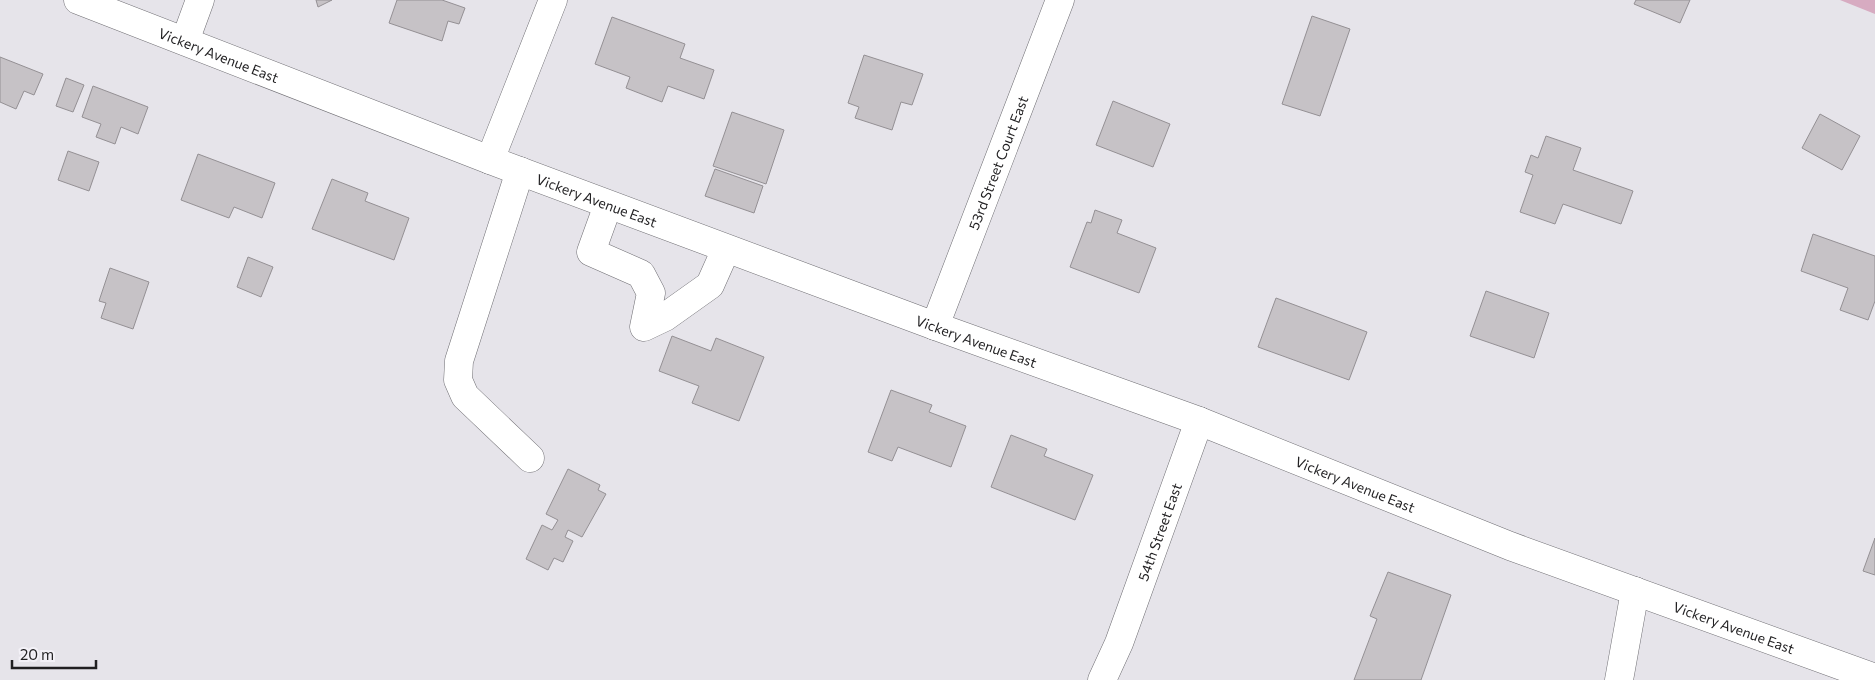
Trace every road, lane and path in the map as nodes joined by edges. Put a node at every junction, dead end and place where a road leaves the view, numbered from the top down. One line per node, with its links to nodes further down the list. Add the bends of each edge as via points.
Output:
1 (78, 0): 5 (street, Vickery Avenue East)
2 (200, 0): 5 (street)
3 (553, 0): 6 (street)
4 (1060, 0): 10 (street, 53rd Street Court East)
5 (185, 41): 6 (street, Vickery Avenue East)
6 (490, 160): 7 (street, Vickery Avenue East)
7 (520, 171): 8 (street, Vickery Avenue East); 12 (street, via 459,361 458,380 465,396)
8 (608, 205): 9 (street, Vickery Avenue East); 9 (street, via 591,252 641,274 651,293 644,327 665,317 710,285)
9 (726, 248): 10 (street, Vickery Avenue East)
10 (935, 326): 11 (street, Vickery Avenue East)
11 (1199, 422): 13 (street, Vickery Avenue East, via 1510,546); 15 (street, 54th Street East, via 1119,643)
12 (530, 458)
13 (1635, 591): 14 (street, Vickery Avenue East); 16 (street)
14 (1875, 678)
15 (1102, 680)
16 (1619, 680)

